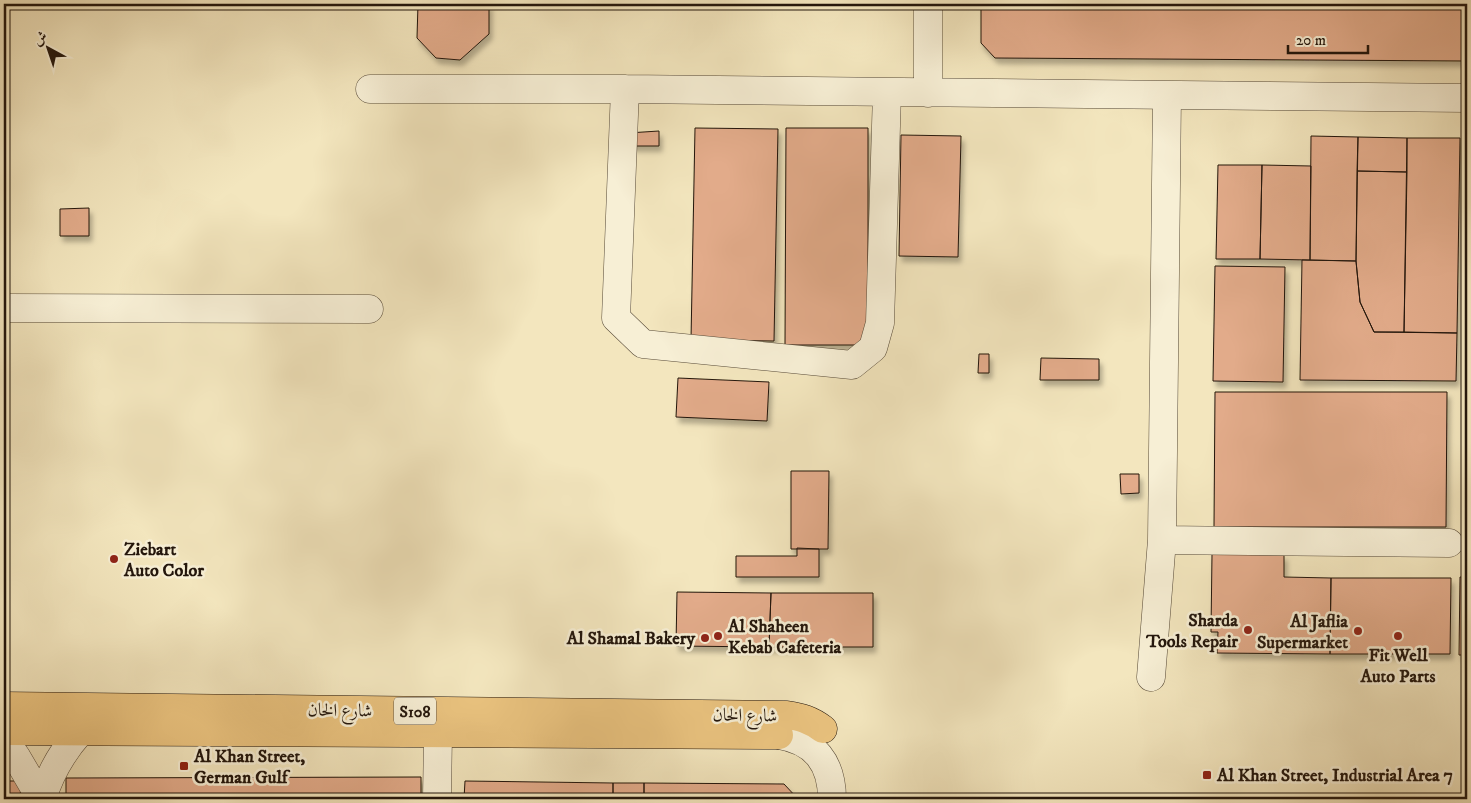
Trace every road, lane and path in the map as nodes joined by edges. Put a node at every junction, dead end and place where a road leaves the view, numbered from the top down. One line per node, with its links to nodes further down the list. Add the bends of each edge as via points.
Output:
1 (928, 4): 5 (street)
2 (370, 89): 3 (street)
3 (625, 89): 4 (street); 4 (street, via 616,318 643,344 852,364 873,348 880,323)
4 (887, 93): 5 (street)
5 (928, 93): 6 (street)
6 (1168, 95): 7 (street); 10 (street)
7 (1467, 98)
8 (4, 308): 9 (street)
9 (369, 309)
10 (1162, 540): 11 (street); 12 (street)
11 (1449, 543)
12 (1151, 677)
13 (4, 706): 14 (main road, شارع الخان / S108, via 787,715 800,716)
14 (823, 729): 23 (street, via 838,750)
15 (4, 731): 16 (main road, شارع الخان / S108)
16 (80, 732): 17 (main road, شارع الخان / S108); 20 (street, via 60,756)
17 (438, 734): 18 (main road, شارع الخان / S108); 21 (street)
18 (779, 736): 22 (street, via 802,742 820,757 827,767)
19 (4, 739): 20 (street)
20 (42, 799)
21 (437, 799)
22 (832, 799)
23 (841, 799)

